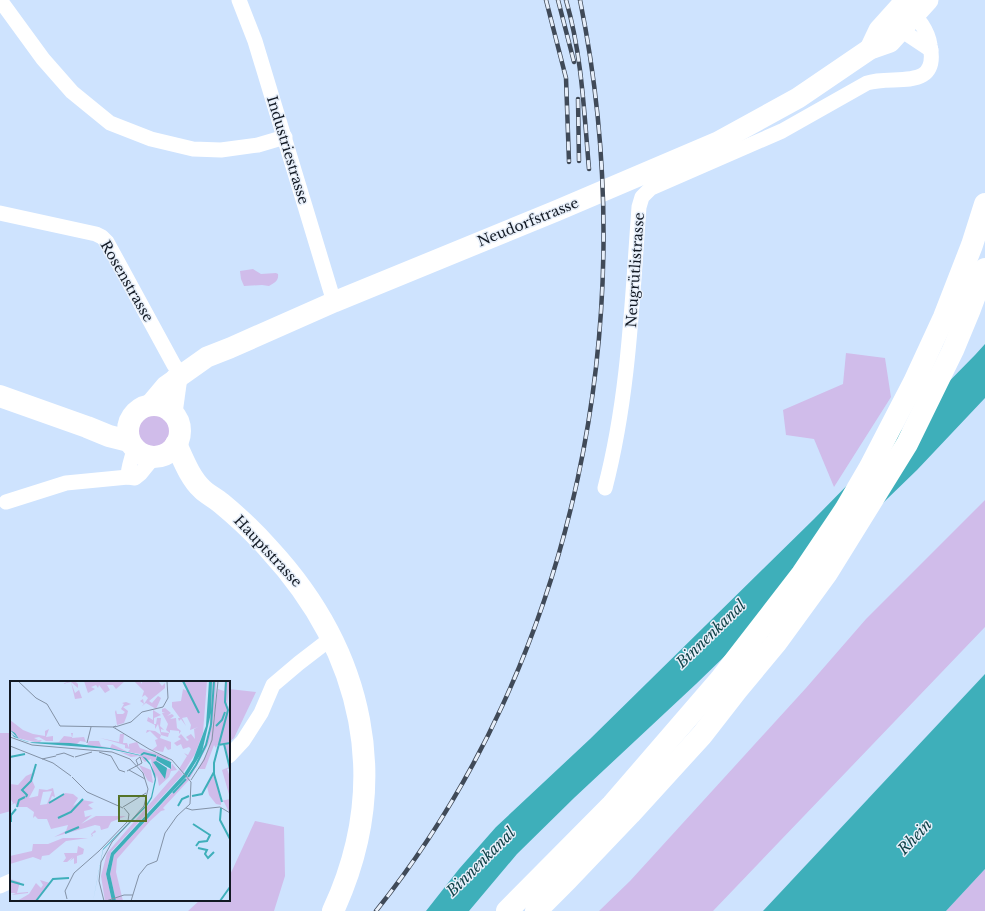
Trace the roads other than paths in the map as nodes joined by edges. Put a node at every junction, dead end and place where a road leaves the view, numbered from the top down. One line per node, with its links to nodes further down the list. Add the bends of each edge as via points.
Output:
1 (0, 0): 4 (street, via 43,59 72,92 110,123 151,139 193,149 258,145)
2 (239, 0): 4 (street, Industriestrasse, via 255,41)
3 (907, 11): 8 (main road, Neudorfstrasse, via 890,42 870,49 798,98 718,142); 17 (street, Neugrütlistrasse, via 931,50 932,61 926,71 905,80 867,83 782,130 652,188 642,198 639,208 628,354 615,451)
4 (284, 137): 8 (street, Industriestrasse)
5 (985, 204): 24 (main road, via 944,317 899,414 841,516 802,574 716,685 612,805)
6 (0, 213): 9 (street, Rosenstrasse, via 102,237)
7 (985, 269): 25 (main road, via 953,350 907,444 827,573 776,643 702,736)
8 (334, 302): 9 (main road, Neudorfstrasse, via 208,357)
9 (179, 376): 11 (main road, Neudorfstrasse, via 166,386); 12 (main road)
10 (0, 396): 14 (main road)
11 (150, 405): 12 (main road, via 162,406); 14 (main road, via 138,410)
12 (172, 413): 13 (main road, via 179,425 179,438)
13 (176, 444): 14 (main road, via 165,455); 16 (main road, Hauptstrasse)
14 (141, 445): 15 (street, via 128,468); 15 (street, via 140,474 135,478); 16 (main road, Hauptstrasse, via 176,471)
15 (128, 477): 18 (street, via 66,483)
16 (194, 480): 19 (main road, Hauptstrasse, via 249,527 287,568)
17 (605, 488)
18 (6, 502)
19 (333, 640): 20 (street, via 325,643 273,686 261,713 243,741); 23 (main road, Hauptstrasse, via 345,668 360,720 365,788 356,848 346,883)
20 (230, 755)
21 (10, 881): 22 (street)
22 (0, 886)
23 (333, 911)
24 (507, 911)
25 (536, 911)

